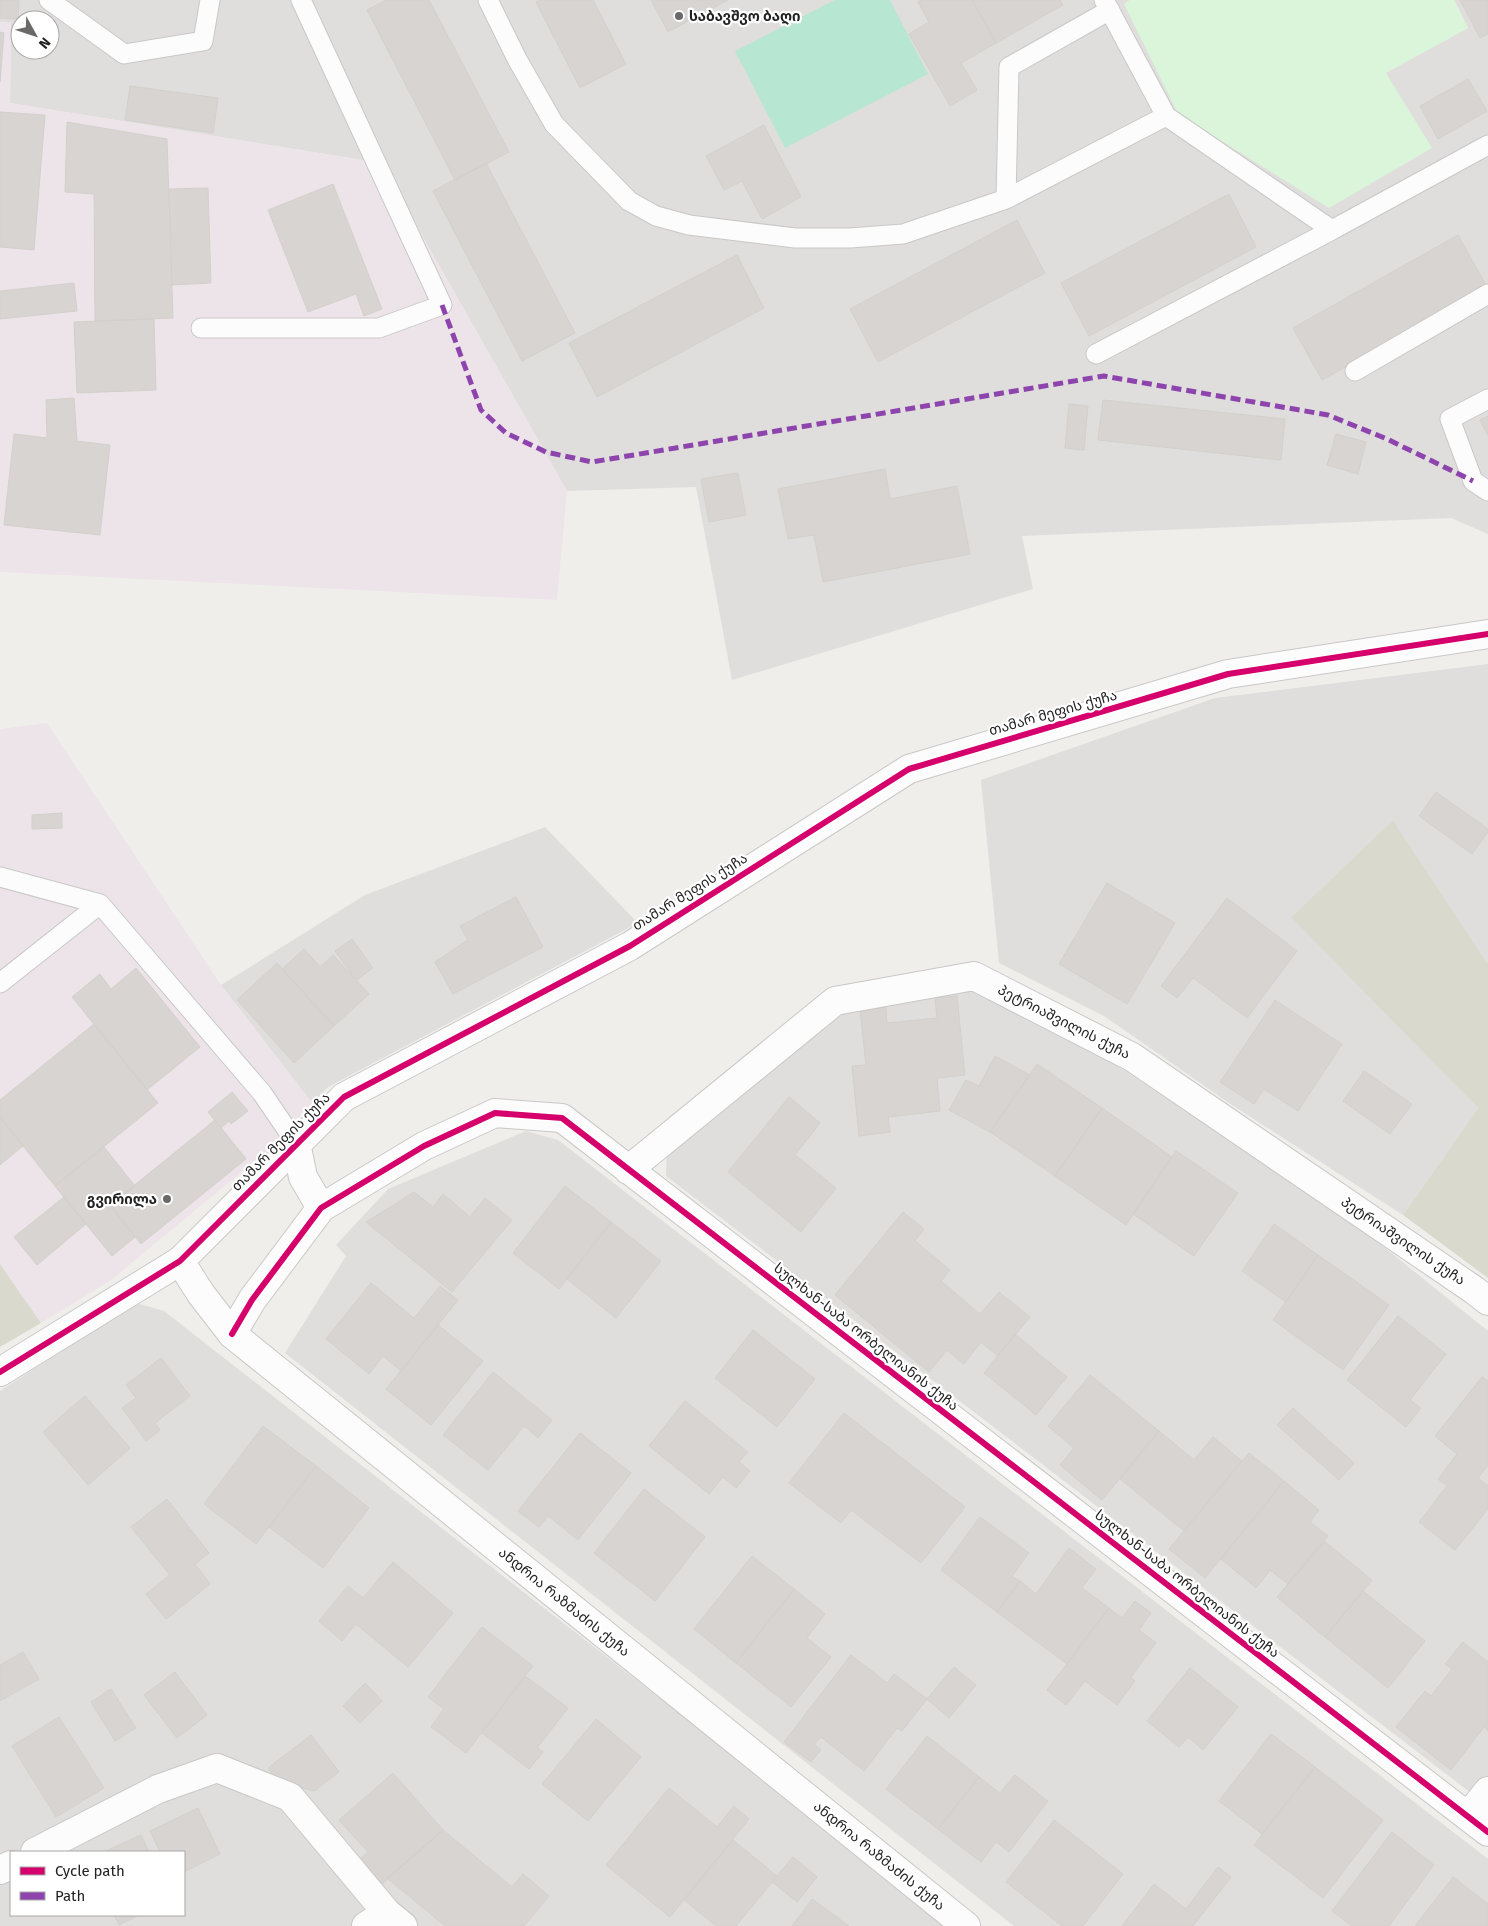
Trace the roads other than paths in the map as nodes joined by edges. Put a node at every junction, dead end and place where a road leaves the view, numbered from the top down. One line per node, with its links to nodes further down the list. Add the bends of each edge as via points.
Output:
1 (49, 0): 2 (lane, via 124,54 203,41)
2 (210, 0)
3 (301, 0): 11 (lane, via 442,305 379,328)
4 (488, 0): 8 (lane, via 554,124 629,202 656,216 689,225 795,238 850,238 903,234)
5 (1107, 5): 6 (lane); 8 (lane, via 1009,67)
6 (1166, 116): 8 (lane); 9 (lane)
7 (1488, 145): 9 (lane)
8 (1006, 199)
9 (1332, 230): 12 (lane)
10 (1488, 294): 13 (lane)
11 (201, 328)
12 (1096, 354)
13 (1355, 371)
14 (1488, 399): 15 (lane, via 1450,420 1473,481)
15 (1488, 491)
16 (1488, 634): 20 (street, თამარ მეფის ქუჩა, via 1228,674 909,769 630,946 344,1097)
17 (0, 877): 18 (lane)
18 (100, 904): 19 (lane); 20 (lane, via 262,1093)
19 (0, 983)
20 (296, 1143): 22 (street, via 303,1177); 23 (street, თამარ მეფის ქუჩა)
21 (628, 1170): 22 (street, სულხან-საბა ორბელიანის ქუჩა, via 562,1118 495,1114 424,1146); 24 (street, პეტრიაშვილის ქუჩა, via 835,1002 974,976 1132,1057); 28 (street, სულხან-საბა ორბელიანის ქუჩა)
22 (321, 1208): 25 (street, სულხან-საბა ორბელიანის ქუჩა, via 252,1300)
23 (180, 1261): 25 (street, ანდრია რაზმაძის ქუჩა); 26 (street, თამარ მეფის ქუჩა)
24 (1488, 1301)
25 (232, 1334): 31 (street, ანდრია რაზმაძის ქუჩა)
26 (0, 1372)
27 (1488, 1792): 28 (street)
28 (1478, 1824)
29 (37, 1851): 30 (street, via 158,1789 217,1768 290,1797)
30 (385, 1922)
31 (959, 1924)

